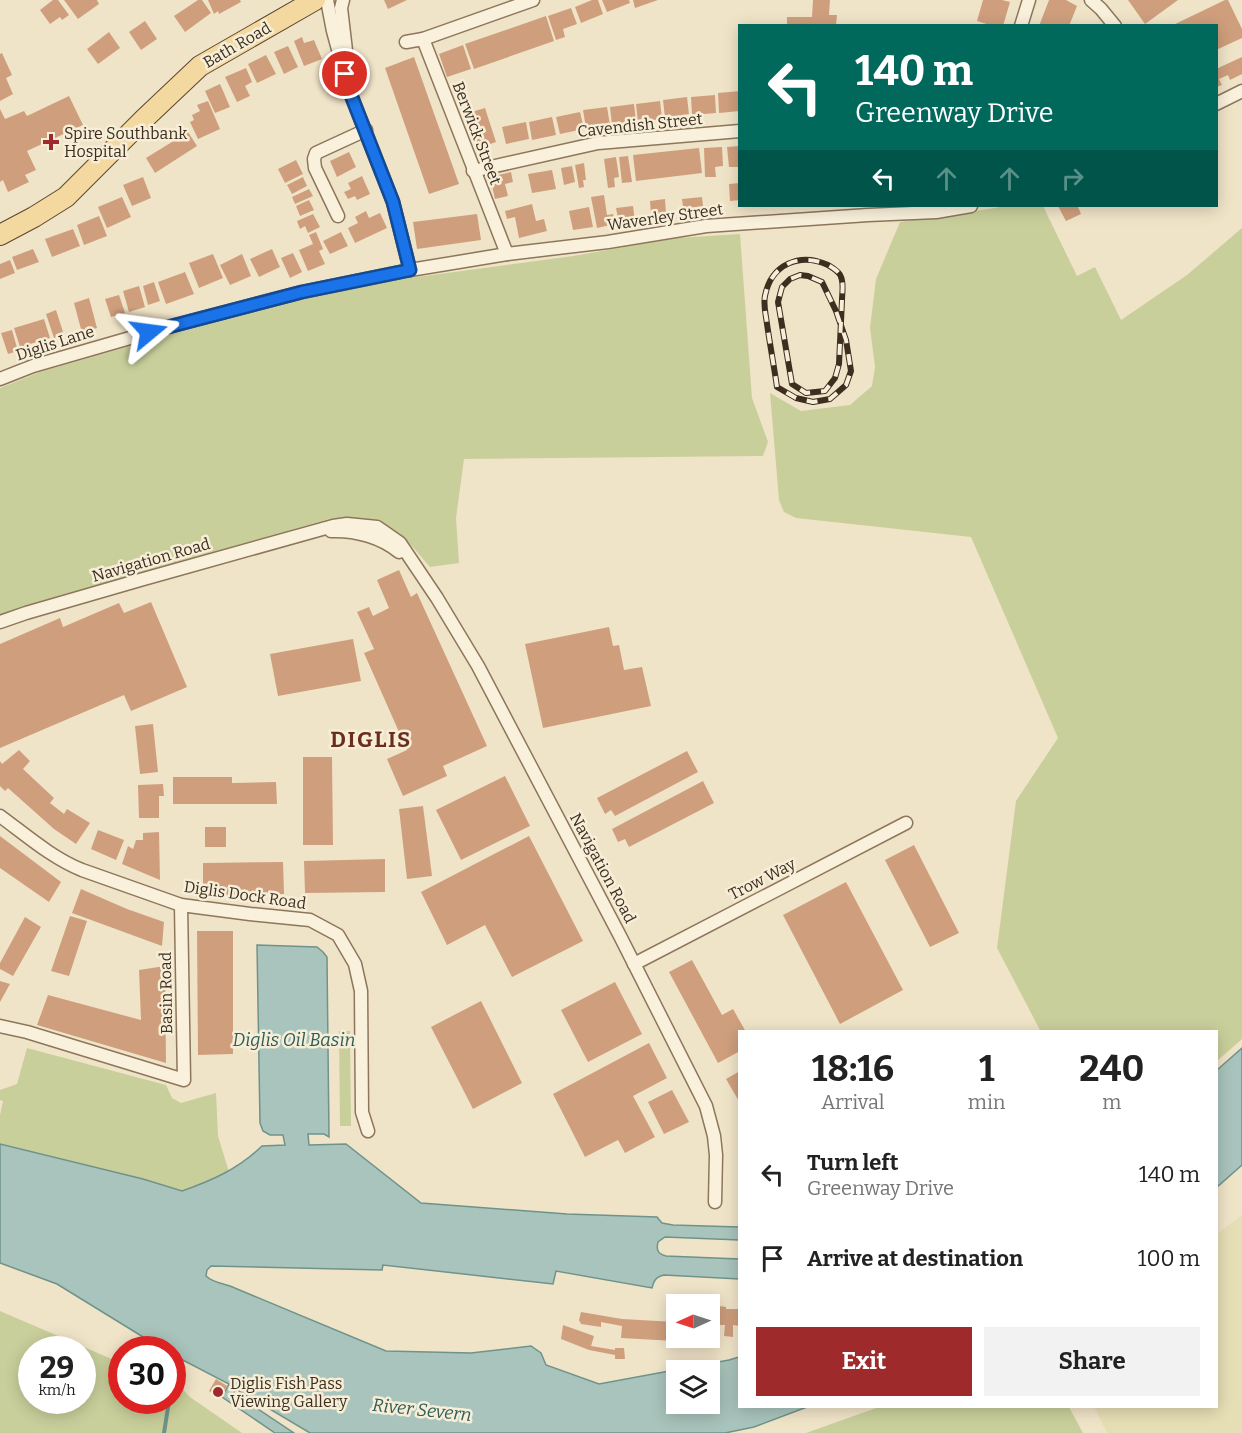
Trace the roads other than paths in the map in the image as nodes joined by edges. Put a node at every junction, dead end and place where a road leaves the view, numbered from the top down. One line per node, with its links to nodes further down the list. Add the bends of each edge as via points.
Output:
1 (315, 0): 19 (main road, Bath Road, via 200,66 66,197)
2 (327, 0): 11 (street)
3 (343, 0): 11 (street)
4 (533, 0): 9 (street)
5 (1029, 0): 7 (street)
6 (1091, 0): 8 (street)
7 (1022, 24)
8 (1113, 24)
9 (423, 39): 10 (street); 16 (street, Berwick Street)
10 (405, 42)
11 (349, 90): 14 (street)
12 (1242, 91): 13 (street)
13 (1218, 103)
14 (366, 130): 18 (street, via 316,153 314,159); 21 (street, via 393,202)
15 (738, 131): 16 (street, Cavendish Street, via 598,143)
16 (474, 171): 20 (street, Berwick Street)
17 (965, 207): 20 (street, Waverley Street, via 706,226)
18 (338, 216)
19 (0, 235)
20 (507, 254): 21 (street, Diglis Lane)
21 (410, 270): 22 (street, Diglis Lane, via 302,292 168,327)
22 (0, 379)
23 (0, 622): 27 (street, Navigation Road, via 312,532 347,524 377,527 400,543 478,666)
24 (0, 816): 26 (street, Diglis Dock Road, via 75,867)
25 (906, 823): 27 (street, Trow Way)
26 (181, 905): 28 (street, Basin Road, via 184,1080); 29 (street, Diglis Dock Road, via 310,920 338,934 355,964 361,991 362,1112)
27 (634, 964): 30 (street, Navigation Road, via 706,1106 716,1155)
28 (0, 1026)
29 (368, 1131)
30 (715, 1202)

